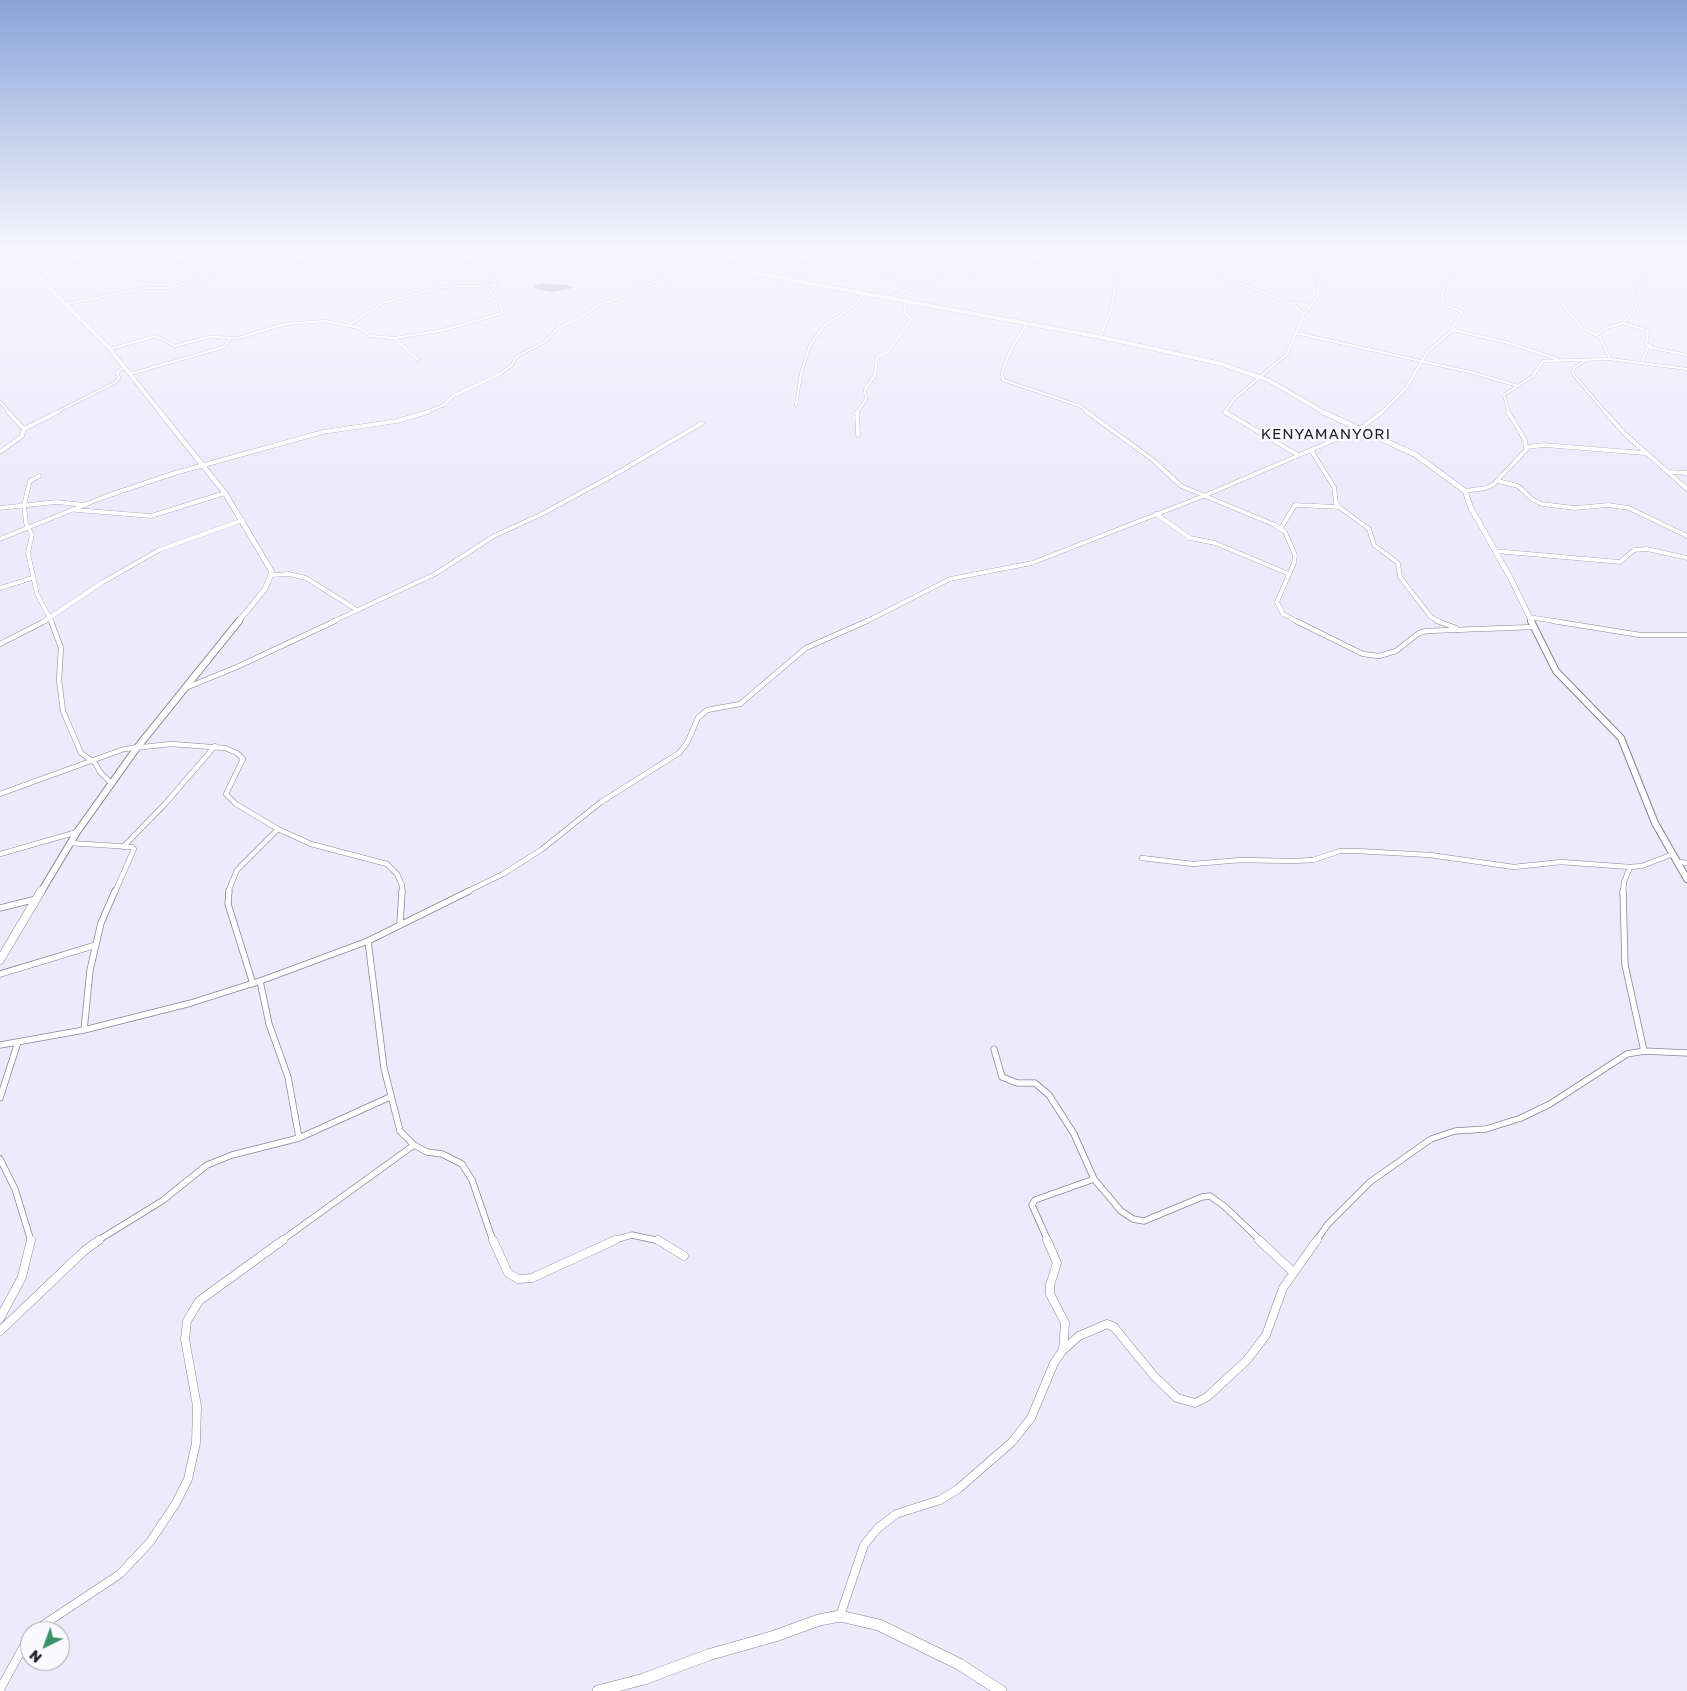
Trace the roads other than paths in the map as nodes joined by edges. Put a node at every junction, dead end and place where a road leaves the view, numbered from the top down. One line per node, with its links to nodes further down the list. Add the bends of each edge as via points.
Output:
1 (91, 329): 22 (street)
2 (272, 329): 20 (street)
3 (361, 329): 19 (street, via 371,336)
4 (448, 329): 19 (street)
5 (557, 329): 46 (street, via 546,341 516,357 504,372 453,396 437,408 404,420 324,432)
6 (819, 329): 36 (street, via 810,345 801,374)
7 (904, 329): 40 (street, via 888,352 877,357 875,375 857,412)
8 (1024, 329): 54 (street, via 1011,349 1002,372 1003,380 1080,406 1153,460 1175,481)
9 (1057, 329): 18 (street)
10 (1103, 329): 18 (street)
11 (1298, 329): 16 (street)
12 (1584, 329): 17 (street)
13 (1605, 329): 17 (street)
14 (1641, 329): 21 (street, via 1648,331 1646,344)
15 (1454, 330): 24 (street); 28 (street, via 1428,350)
16 (1296, 333): 28 (street); 33 (street, via 1286,354)
17 (1596, 335): 26 (street, via 1602,340)
18 (1100, 336): 33 (street, via 1218,363)
19 (394, 338): 27 (street)
20 (230, 339): 22 (street, via 209,337 172,346 156,336); 32 (street, via 224,347)
21 (1654, 347): 23 (street); 29 (street, via 1646,348)
22 (110, 349): 30 (street)
23 (1687, 355)
24 (1557, 359): 25 (street); 34 (street, via 1543,361 1533,376)
25 (1586, 359): 26 (street); 44 (street, via 1574,368 1576,380)
26 (1610, 359): 29 (street)
27 (418, 360)
28 (1423, 361): 34 (street); 39 (street, via 1388,408)
29 (1642, 362): 31 (street)
30 (124, 367): 32 (street); 38 (street, via 117,372 119,378 116,382)
31 (1687, 369)
32 (130, 374): 46 (street)
33 (1262, 377): 39 (street); 45 (street, via 1234,399 1225,412)
34 (1518, 386): 41 (street, via 1504,395 1504,400 1506,410 1526,440)
35 (0, 402): 38 (street)
36 (796, 405)
37 (702, 423): 72 (street, via 621,471 494,536 435,574)
38 (24, 429): 43 (street, via 22,436)
39 (1360, 429): 42 (street); 52 (street, via 1416,455)
40 (858, 435)
41 (1527, 447): 44 (street); 50 (street)
42 (1311, 450): 45 (street); 57 (street, via 1334,487)
43 (0, 452)
44 (1644, 453): 47 (street)
45 (1298, 455): 54 (street)
46 (203, 465): 53 (street); 55 (street)
47 (1670, 472): 48 (street); 51 (street)
48 (1687, 473)
49 (39, 476): 56 (street, via 30,481)
50 (1498, 481): 52 (street, via 1486,488); 64 (street, via 1518,486 1537,502 1548,506 1629,508)
51 (1687, 489)
52 (1465, 491): 66 (street)
53 (225, 493): 59 (street, via 152,516); 61 (street)
54 (1206, 495): 60 (street); 63 (street)
55 (86, 505): 56 (street, via 67,502); 59 (street)
56 (24, 506): 58 (street); 62 (street)
57 (1339, 507): 63 (street, via 1295,505); 76 (street, via 1369,529 1374,546 1398,563 1400,577 1431,616 1437,622)
58 (0, 508)
59 (73, 510): 62 (street)
60 (1156, 514): 69 (street, via 1190,538 1215,543); 98 (street, via 1032,563 950,579 806,648 740,704 707,710 698,718 687,743 678,753 601,802 542,850 503,874)
61 (243, 520): 68 (street); 74 (street, via 159,550 103,582)
62 (28, 528): 65 (street); 70 (street, via 32,535 28,550)
63 (1281, 528): 69 (street, via 1288,536 1295,555)
64 (1687, 536)
65 (0, 539)
66 (1495, 551): 67 (street, via 1620,562 1638,548); 73 (street)
67 (1687, 558)
68 (272, 574): 72 (street, via 306,578); 79 (street, via 265,589)
69 (1289, 574): 76 (street, via 1277,602 1283,614 1363,654 1388,654 1419,633)
70 (32, 578): 71 (street); 74 (street)
71 (0, 588)
72 (357, 610): 79 (street)
73 (1528, 616): 75 (street); 77 (street, via 1640,635)
74 (51, 618): 78 (street); 82 (street, via 60,648 59,680 63,711 78,747)
75 (1533, 627): 76 (street); 90 (street, via 1556,671 1621,738 1655,823)
76 (1459, 629)
77 (1687, 635)
78 (0, 644)
79 (188, 687): 81 (street)
80 (214, 746): 81 (street, via 171,744); 85 (street, via 237,753 244,759 226,794 229,799); 88 (street)
81 (136, 749): 82 (street, via 124,749); 83 (street)
82 (89, 760): 83 (street); 84 (street)
83 (112, 784): 86 (street)
84 (0, 794)
85 (278, 829): 98 (street, via 311,844 387,864 398,874 402,885); 104 (street, via 237,870 228,892 228,904)
86 (77, 832): 87 (street); 89 (street)
87 (70, 843): 88 (street); 96 (street)
88 (123, 847): 100 (street, via 132,848 134,853 101,923)
89 (0, 854)
90 (1673, 854): 92 (street); 94 (street, via 1642,866)
91 (1142, 858): 94 (street, via 1193,864 1241,860 1294,861 1357,851 1430,855 1514,867 1560,862)
92 (1679, 862): 93 (street); 95 (street)
93 (1687, 863)
94 (1630, 867): 109 (street, via 1624,882 1622,907 1624,965)
95 (1687, 878)
96 (36, 899): 97 (street); 101 (street)
97 (0, 908)
98 (400, 924): 99 (street)
99 (368, 941): 103 (street); 111 (street, via 376,1018)
100 (96, 945): 102 (street); 105 (street)
101 (0, 960)
102 (0, 974)
103 (260, 981): 104 (street); 113 (street, via 269,1024 288,1077)
104 (253, 984): 105 (street)
105 (84, 1030): 106 (street)
106 (18, 1042): 107 (street); 112 (street)
107 (0, 1045)
108 (994, 1049): 116 (street, via 1002,1077 1016,1083 1035,1083 1048,1095 1074,1134)
109 (1644, 1052): 110 (street); 118 (street, via 1627,1054 1550,1104 1521,1118 1486,1129 1455,1131 1431,1139 1370,1182 1328,1224)
110 (1687, 1053)
111 (390, 1097): 113 (street); 114 (street, via 400,1131)
112 (0, 1098)
113 (299, 1138): 120 (street, via 232,1155 207,1165 162,1201 84,1251)
114 (414, 1145): 117 (street, via 462,1164 472,1180 497,1253 508,1273 518,1280 532,1278 604,1243 632,1235 658,1240); 123 (street, via 199,1301 187,1321 185,1339 197,1406 196,1443 188,1479 150,1542 120,1574)
115 (0, 1159): 119 (street, via 15,1189 31,1240 22,1277)
116 (1094, 1179): 118 (street, via 1121,1212 1144,1221 1210,1196); 121 (street, via 1042,1196 1032,1206 1057,1263 1050,1294 1065,1323)
117 (684, 1256)
118 (1293, 1272): 121 (street, via 1283,1288 1266,1335 1252,1354 1207,1398 1195,1403 1177,1398 1154,1376 1120,1333 1107,1324 1079,1336)
119 (0, 1318)
120 (0, 1331)
121 (1063, 1350): 122 (street, via 1030,1418 1012,1442 958,1489 940,1500 896,1514 878,1528 864,1545)
122 (840, 1616): 126 (street, via 708,1655 644,1680); 127 (street, via 878,1625 959,1664)
123 (49, 1621)
124 (20, 1649): 125 (street)
125 (0, 1689)
126 (598, 1691)
127 (1001, 1691)

